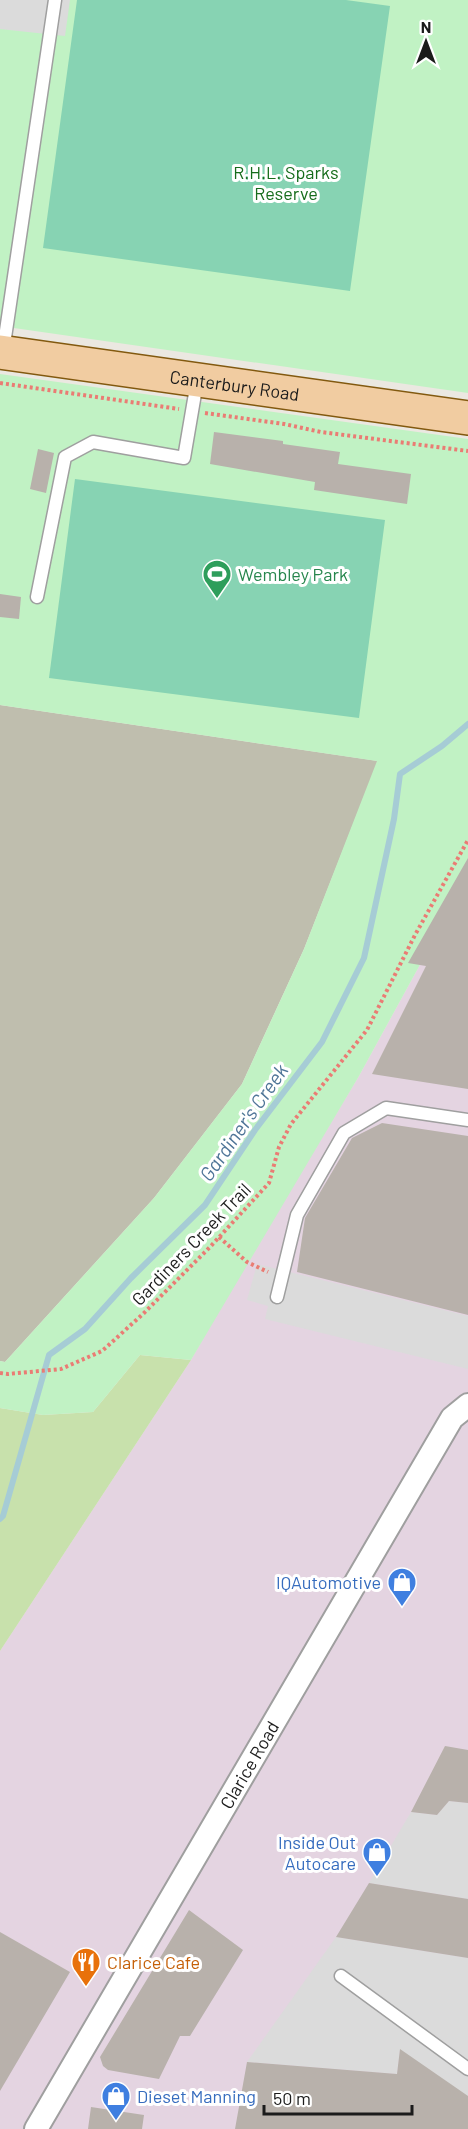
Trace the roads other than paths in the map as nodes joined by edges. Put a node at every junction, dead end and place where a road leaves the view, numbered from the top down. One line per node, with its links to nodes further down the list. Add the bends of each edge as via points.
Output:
1 (56, 0): 2 (lane)
2 (1, 362): 3 (main road, Canterbury Road)
3 (194, 396): 4 (main road, Canterbury Road); 5 (lane, via 184,458 93,442 65,457)
4 (468, 418)
5 (38, 597)
6 (468, 1120): 7 (lane, via 386,1108 344,1133 297,1215)
7 (277, 1297)
8 (468, 1405): 11 (street, Clarice Road, via 452,1418)
9 (341, 1976): 10 (lane)
10 (468, 2069)
11 (36, 2129)

